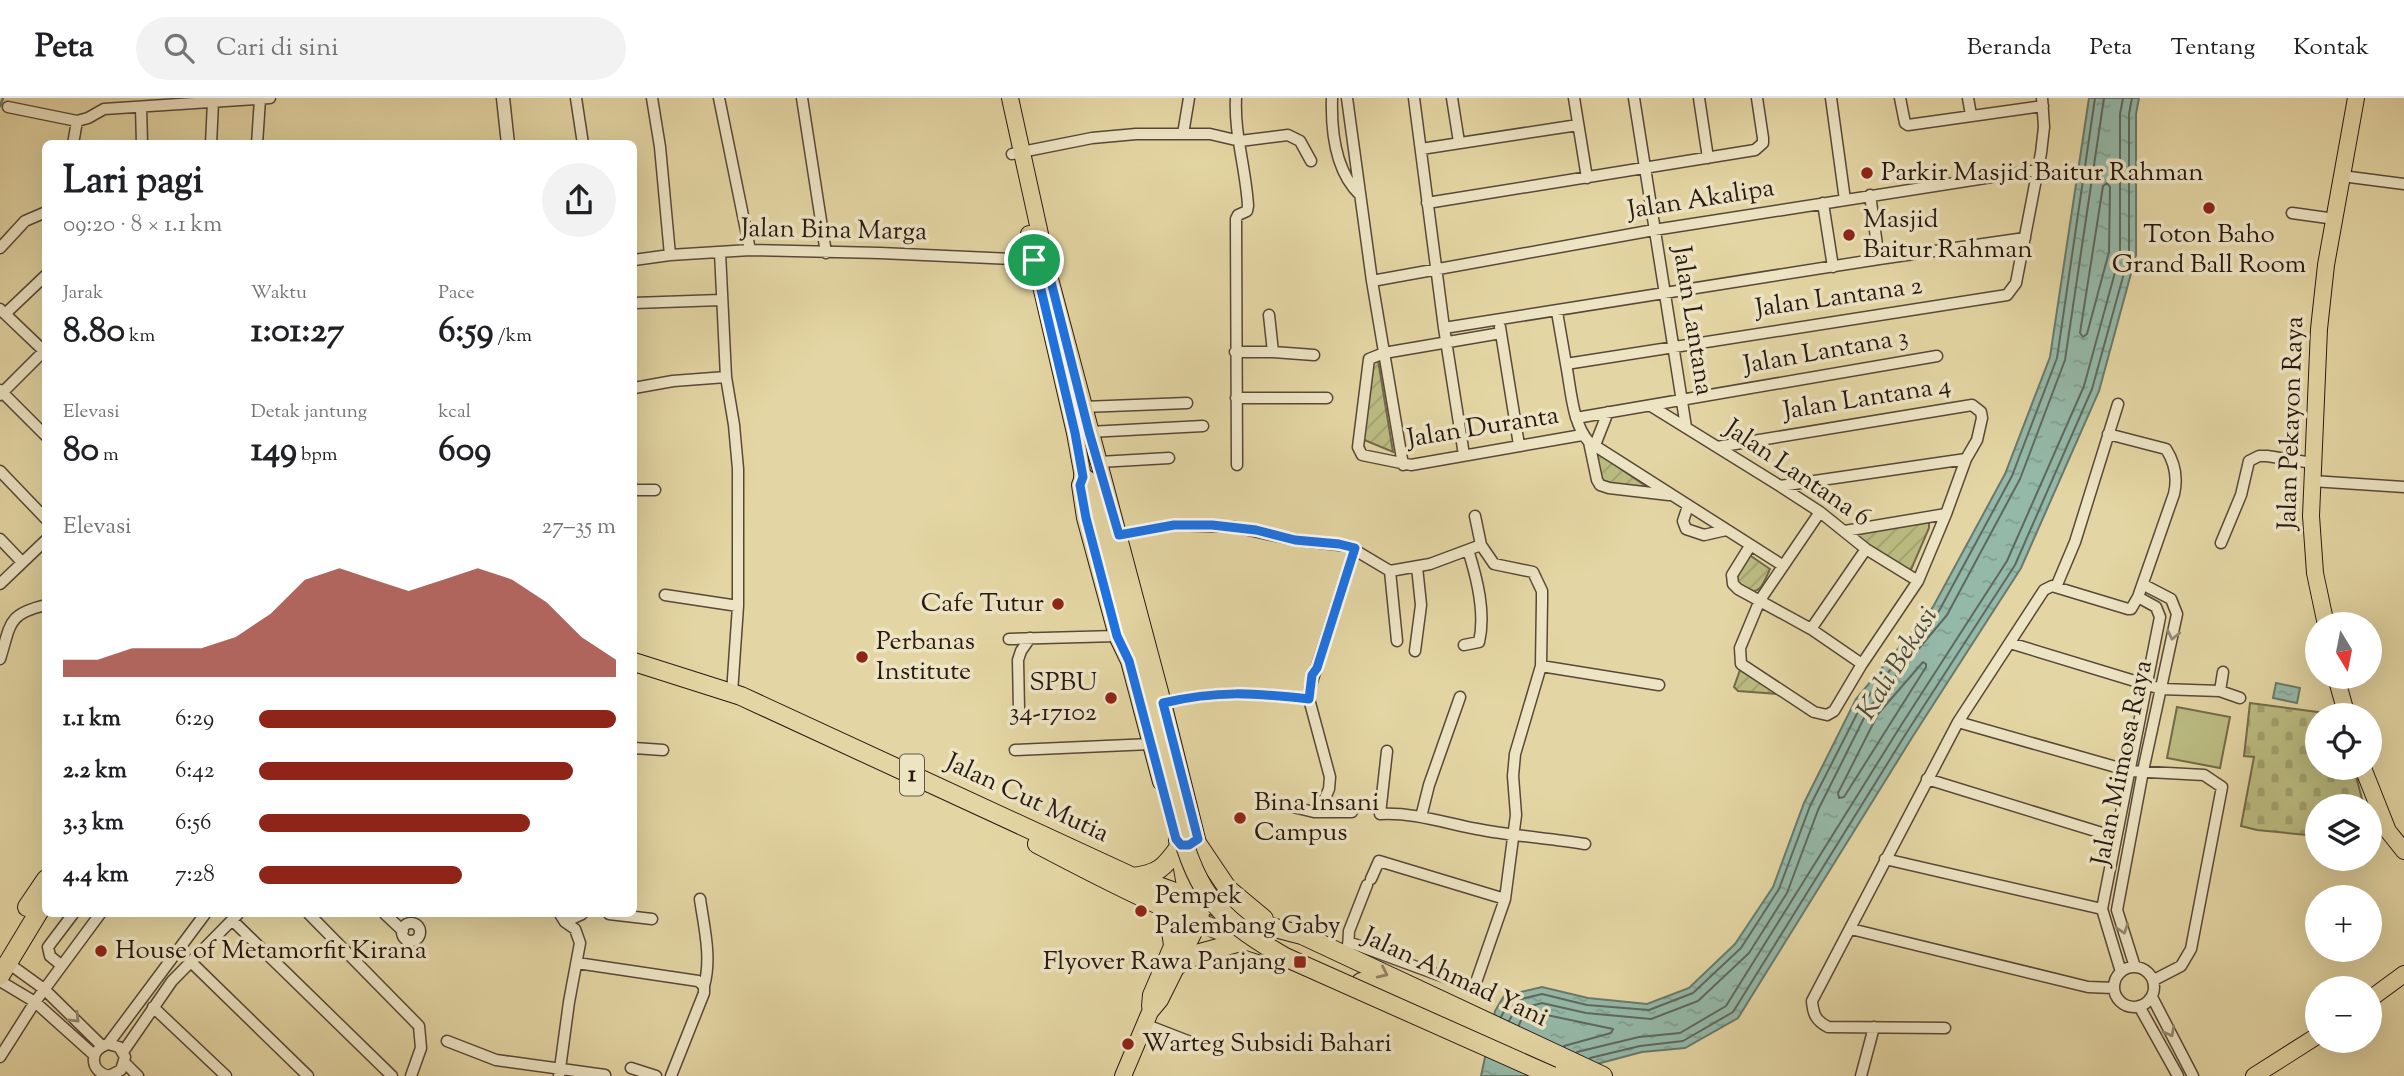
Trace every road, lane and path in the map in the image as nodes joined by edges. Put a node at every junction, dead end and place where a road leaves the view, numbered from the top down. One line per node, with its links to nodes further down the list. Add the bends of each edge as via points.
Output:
1 (270, 98): 23 (street)
2 (503, 98): 36 (street)
3 (576, 98): 37 (street)
4 (652, 98): 63 (street)
5 (719, 98): 60 (street)
6 (802, 98): 62 (street)
7 (999, 98): 41 (main road)
8 (1010, 98): 41 (main road)
9 (1189, 98): 31 (street)
10 (1236, 98): 38 (street)
11 (1332, 98): 49 (street, via 1342,174)
12 (1347, 98): 49 (street)
13 (1413, 98): 40 (street)
14 (1452, 98): 39 (street)
15 (1574, 98): 30 (street)
16 (1634, 98): 44 (street, Jalan Lantana)
17 (1699, 98): 42 (street)
18 (1757, 98): 42 (street, via 1763,143 1755,150)
19 (1830, 98): 51 (street)
20 (1900, 98): 28 (street, via 1905,123 1912,125)
21 (1968, 98): 28 (street)
22 (2356, 98): 46 (main road, Jalan Pekayon Raya)
23 (256, 99): 24 (street); 35 (street)
24 (213, 102): 27 (street); 34 (street)
25 (2042, 102): 28 (street); 45 (street, Jalan Lantana 2, via 2043,139)
26 (8, 107): 29 (street)
27 (141, 107): 29 (street, via 104,109); 33 (street)
28 (1971, 116)
29 (77, 121): 32 (street)
30 (1578, 125): 39 (street); 47 (street)
31 (1183, 134): 38 (street); 41 (street, via 1092,138)
32 (73, 140)
33 (142, 140)
34 (211, 140)
35 (257, 140)
36 (508, 140)
37 (582, 140)
38 (1240, 141): 43 (street, via 1292,136); 83 (street, via 1248,205 1236,219)
39 (1459, 142): 40 (street)
40 (1421, 149): 52 (street)
41 (1017, 153): 64 (main road)
42 (1708, 158): 44 (street)
43 (1311, 161)
44 (1645, 168): 47 (street); 57 (street, Jalan Lantana)
45 (2037, 170): 50 (street, Jalan Akalipa); 58 (street, Jalan Lantana 2)
46 (2342, 176): 48 (street); 56 (main road, Jalan Pekayon Raya)
47 (1587, 178): 52 (street)
48 (2404, 184)
49 (1360, 195): 70 (street)
50 (1870, 195): 51 (street, Jalan Akalipa); 65 (street)
51 (1845, 200): 53 (street, Jalan Akalipa)
52 (1427, 203): 68 (street)
53 (1823, 203): 57 (street, Jalan Akalipa); 67 (street)
54 (2292, 213): 56 (street)
55 (42, 214): 59 (street, via 25,221)
56 (2335, 219): 116 (main road, Jalan Pekayon Raya, via 2321,307)
57 (1654, 230): 68 (street, Jalan Akalipa); 71 (street, Jalan Lantana)
58 (2025, 238): 65 (street); 81 (street, Jalan Lantana 2, via 2016,283 2001,297)
59 (0, 248)
60 (750, 250): 61 (street, Jalan Bina Marga); 62 (street, Jalan Bina Marga)
61 (720, 251): 63 (street, Jalan Bina Marga); 72 (street)
62 (826, 253): 64 (street, Jalan Bina Marga)
63 (670, 255): 66 (street, Jalan Bina Marga)
64 (1040, 259): 99 (main road); 105 (main road)
65 (1879, 259): 67 (street)
66 (637, 260)
67 (1833, 267): 71 (street)
68 (1437, 270): 70 (street, Jalan Akalipa); 78 (street)
69 (42, 278): 74 (street)
70 (1373, 281): 85 (street)
71 (1665, 294): 75 (street); 81 (street, Jalan Lantana)
72 (721, 300): 73 (street); 90 (street)
73 (637, 303)
74 (3, 312): 82 (street)
75 (1557, 312): 77 (street); 89 (street)
76 (1269, 315): 84 (street)
77 (1500, 320): 78 (street); 79 (street)
78 (1444, 328): 80 (street)
79 (1501, 332): 80 (street); 109 (street)
80 (1447, 341): 85 (street); 111 (street)
81 (1673, 346): 89 (street, Jalan Lantana 2); 95 (street, Jalan Lantana)
82 (42, 348)
83 (1235, 352): 84 (street); 93 (street)
84 (1273, 352): 87 (street)
85 (1384, 353): 118 (street); 118 (street, Jalan Duranta, via 1367,361 1359,452)
86 (42, 354): 92 (street)
87 (1314, 355)
88 (1937, 356): 95 (street, Jalan Lantana 3)
89 (1566, 364): 101 (street)
90 (726, 377): 91 (street); 157 (street, via 738,470)
91 (637, 387)
92 (1, 393): 104 (street)
93 (1236, 398): 94 (street); 117 (street)
94 (1327, 398)
95 (1682, 401): 98 (street, Jalan Lantana 3); 103 (street, Jalan Lantana)
96 (1187, 403): 99 (street)
97 (2119, 404): 106 (street)
98 (1651, 405): 100 (street, Jalan Lantana 3); 103 (street, Jalan Lantana 6)
99 (1083, 407): 105 (main road)
100 (1608, 412): 101 (street, Jalan Lantana 3); 107 (street)
101 (1576, 418): 107 (street)
102 (1203, 426): 105 (street)
103 (1686, 427): 110 (street, Jalan Lantana 6)
104 (42, 432)
105 (1082, 432): 114 (main road); 120 (main road)
106 (2108, 434): 151 (street, via 2166,449 2174,465 2174,494); 152 (street, via 2075,542)
107 (1589, 441): 109 (street, Jalan Duranta); 127 (street); 127 (street, via 1600,485)
108 (1749, 441): 110 (street, Jalan Lantana 4); 113 (street, Jalan Lantana 4, via 1972,405 1981,412 1980,432); 115 (street)
109 (1519, 445): 111 (street, Jalan Duranta)
110 (1717, 447): 115 (street, Jalan Lantana 6)
111 (1464, 455): 118 (street, Jalan Duranta)
112 (1169, 458): 114 (street)
113 (1966, 459): 122 (street); 131 (street)
114 (1099, 461): 136 (main road)
115 (1742, 462): 123 (street, Jalan Lantana 6)
116 (2313, 463): 121 (main road, Jalan Pekayon Raya); 139 (street, via 2259,456 2249,461)
117 (1237, 465)
118 (1403, 465)
119 (0, 471): 132 (street)
120 (1083, 477): 160 (main road, via 1080,485 1086,518); 272 (highway, bridge, via 1090,482 1143,672 1186,853 1209,899 1254,939 1310,968)
121 (2312, 481): 124 (street); 158 (main road, Jalan Pekayon Raya, via 2312,542)
122 (1805, 482): 123 (street); 128 (street)
123 (1780, 486): 128 (street, Jalan Lantana 6)
124 (2404, 487)
125 (654, 489): 126 (street)
126 (637, 490)
127 (1671, 496): 129 (street)
128 (1802, 500): 130 (street, Jalan Lantana 6)
129 (1688, 506): 134 (street); 134 (street, via 1683,521 1686,529 1704,535)
130 (1819, 512): 135 (street, Jalan Lantana 6); 146 (street)
131 (1947, 514): 135 (street); 149 (street)
132 (42, 515)
133 (1475, 516): 140 (street)
134 (1726, 530): 141 (street)
135 (1845, 531): 143 (street, Jalan Lantana 6)
136 (1119, 535): 142 (street, via 1174,525 1212,525); 181 (main road)
137 (0, 538): 145 (street)
138 (42, 543): 145 (street)
139 (2221, 543)
140 (1481, 545): 144 (street); 170 (street, via 1494,564 1533,572 1542,591)
141 (1750, 545): 146 (street); 155 (street, via 1732,579 1738,589)
142 (1355, 548): 148 (street); 180 (street, via 1312,675)
143 (1866, 549): 149 (street, Jalan Lantana 6); 159 (street)
144 (1468, 550): 147 (street); 165 (street, via 1479,595 1481,635 1479,642)
145 (21, 561): 150 (street)
146 (1782, 565): 155 (street)
147 (1417, 567): 148 (street); 166 (street, via 1421,605)
148 (1390, 571): 163 (street)
149 (1918, 581): 169 (street)
150 (0, 584)
151 (2144, 585): 154 (street); 175 (street, Jalan Mimosa Raya, one-way to 175, via 2171,599 2177,614)
152 (2056, 587): 154 (street, via 2128,610); 164 (street, via 2044,590)
153 (665, 595): 157 (street)
154 (2138, 597): 173 (street, via 2156,607 2160,617)
155 (1760, 600): 159 (street); 169 (street, via 1740,648 1741,664 1814,712 1827,715 1834,711)
156 (42, 606): 167 (street, via 27,609 11,622)
157 (738, 606): 177 (street)
158 (2323, 612)
159 (1811, 629): 169 (street)
160 (1117, 636): 161 (street); 184 (main road, via 1129,661)
161 (1030, 638): 162 (street); 182 (street, via 1018,660)
162 (1009, 639)
163 (1397, 640)
164 (2010, 643): 173 (street); 183 (street)
165 (1464, 645)
166 (1415, 651)
167 (0, 659)
168 (637, 663): 177 (highway, Jalan Cut Mutia / 1)
169 (1862, 664)
170 (1541, 666): 174 (street); 197 (street, via 1515,754)
171 (2223, 672): 176 (street)
172 (637, 673): 211 (highway, Jalan Cut Mutia / 1, via 717,696)
173 (2146, 683): 175 (street); 189 (street)
174 (1659, 685)
175 (2161, 689): 176 (street); 190 (street, Jalan Mimosa Raya)
176 (2220, 691): 179 (street)
177 (732, 693): 204 (highway, Jalan Cut Mutia / 1)
178 (1460, 697): 196 (street)
179 (2240, 698)
180 (1309, 699): 181 (street, via 1234,693); 194 (street, via 1330,777)
181 (1163, 703): 199 (main road)
182 (1019, 710)
183 (1958, 722): 189 (street); 191 (street)
184 (1151, 744): 187 (street); 200 (main road)
185 (637, 748): 186 (street)
186 (663, 750)
187 (1015, 750)
188 (1387, 751): 196 (street, via 1380,814)
189 (2130, 771): 190 (street); 198 (street)
190 (2143, 771): 206 (street, Jalan Mimosa Raya); 239 (street, via 2197,773 2222,787 2191,949 2181,966)
191 (1927, 779): 198 (street); 203 (street)
192 (2368, 780): 202 (main road, via 2388,831)
193 (1293, 807): 194 (street)
194 (1319, 812): 195 (street)
195 (1352, 812)
196 (1421, 817): 197 (street)
197 (1513, 835): 201 (street); 209 (street)
198 (2115, 837): 205 (street)
199 (1198, 842): 200 (main road); 210 (main road, via 1207,884); 225 (highway, via 1228,889)
200 (1177, 843): 204 (highway, via 1161,870); 210 (main road)
201 (1585, 844)
202 (2404, 851)
203 (1885, 859): 213 (street); 226 (street)
204 (1133, 877): 210 (highway, Jalan Cut Mutia / 1)
205 (2107, 884): 206 (street); 213 (street)
206 (2120, 886): 234 (street, Jalan Mimosa Raya, one-way to 234, via 2117,911)
207 (42, 888): 235 (highway)
208 (700, 899): 241 (street, via 707,956)
209 (1505, 899): 229 (street, via 1379,861 1349,931); 229 (street, via 1474,988 1354,944)
210 (1196, 900): 224 (main road); 225 (highway, Jalan Ahmad Yani / 1)
211 (1161, 905): 224 (highway, Jalan Cut Mutia / 1); 228 (highway)
212 (42, 906): 235 (highway)
213 (2102, 909): 236 (street)
214 (71, 917): 232 (street, via 48,947 50,956)
215 (98, 917): 232 (street)
216 (203, 917): 237 (street)
217 (235, 917): 230 (street); 268 (street)
218 (312, 917): 269 (street, via 419,1026 421,1048)
219 (388, 917): 220 (street, via 404,928)
220 (401, 917)
221 (635, 917): 223 (street)
222 (563, 918): 231 (street, via 575,929 580,943)
223 (652, 919)
224 (1192, 919): 227 (highway, Jalan Ahmad Yani / 1); 228 (main road); 233 (main road)
225 (1275, 928): 229 (highway, Jalan Ahmad Yani / 1)
226 (1851, 929): 242 (street, via 2088,987); 251 (street, via 1812,1001 1813,1013 1828,1027)
227 (1244, 942): 233 (highway, via 1200,953); 250 (highway, Jalan Ahmad Yani / 1, via 1292,955)
228 (1172, 945): 249 (main road, via 1151,995)
229 (1348, 950): 250 (highway, Jalan Ahmad Yani / 1, one-way to 250)
230 (192, 963): 240 (street); 267 (street)
231 (577, 963): 241 (street, via 698,981); 260 (street)
232 (61, 965): 243 (street)
233 (1178, 965): 249 (main road)
234 (2135, 967): 236 (street); 239 (street, via 2143,968)
235 (2, 968): 243 (street); 246 (street)
236 (2121, 971): 242 (street)
237 (161, 973): 240 (street); 257 (street)
238 (2404, 974): 244 (main road)
239 (2154, 980): 245 (street)
240 (172, 981): 248 (street)
241 (704, 986): 271 (street)
242 (2114, 988): 247 (street, via 2123,1003)
243 (44, 989): 246 (street); 257 (street, one-way to 257)
244 (2382, 990)
245 (2152, 997): 247 (street); 276 (street, one-way to 276)
246 (35, 1002): 256 (street); 257 (street)
247 (2139, 1006): 275 (street)
248 (153, 1007): 258 (street); 266 (street)
249 (1147, 1018): 254 (street); 263 (main road)
250 (1472, 1022): 261 (highway, Jalan Ahmad Yani / 1); 273 (highway, Jalan Ahmad Yani / 1)
251 (1874, 1027): 252 (street); 274 (street)
252 (1945, 1028)
253 (447, 1041): 260 (street, via 496,1060)
254 (1193, 1043)
255 (2305, 1044): 277 (main road)
256 (0, 1057)
257 (97, 1057): 258 (street, via 114,1045); 264 (street, via 98,1071)
258 (124, 1057): 264 (street, via 121,1070); 265 (street)
259 (631, 1068): 270 (street)
260 (559, 1073): 262 (street)
261 (1598, 1074)
262 (605, 1075)
263 (1128, 1075)
264 (112, 1076)
265 (138, 1076)
266 (226, 1076)
267 (308, 1076)
268 (393, 1076)
269 (411, 1076)
270 (656, 1076)
271 (671, 1076)
272 (1552, 1076)
273 (1572, 1076)
274 (1861, 1076)
275 (2178, 1076)
276 (2193, 1076)
277 (2254, 1076)

